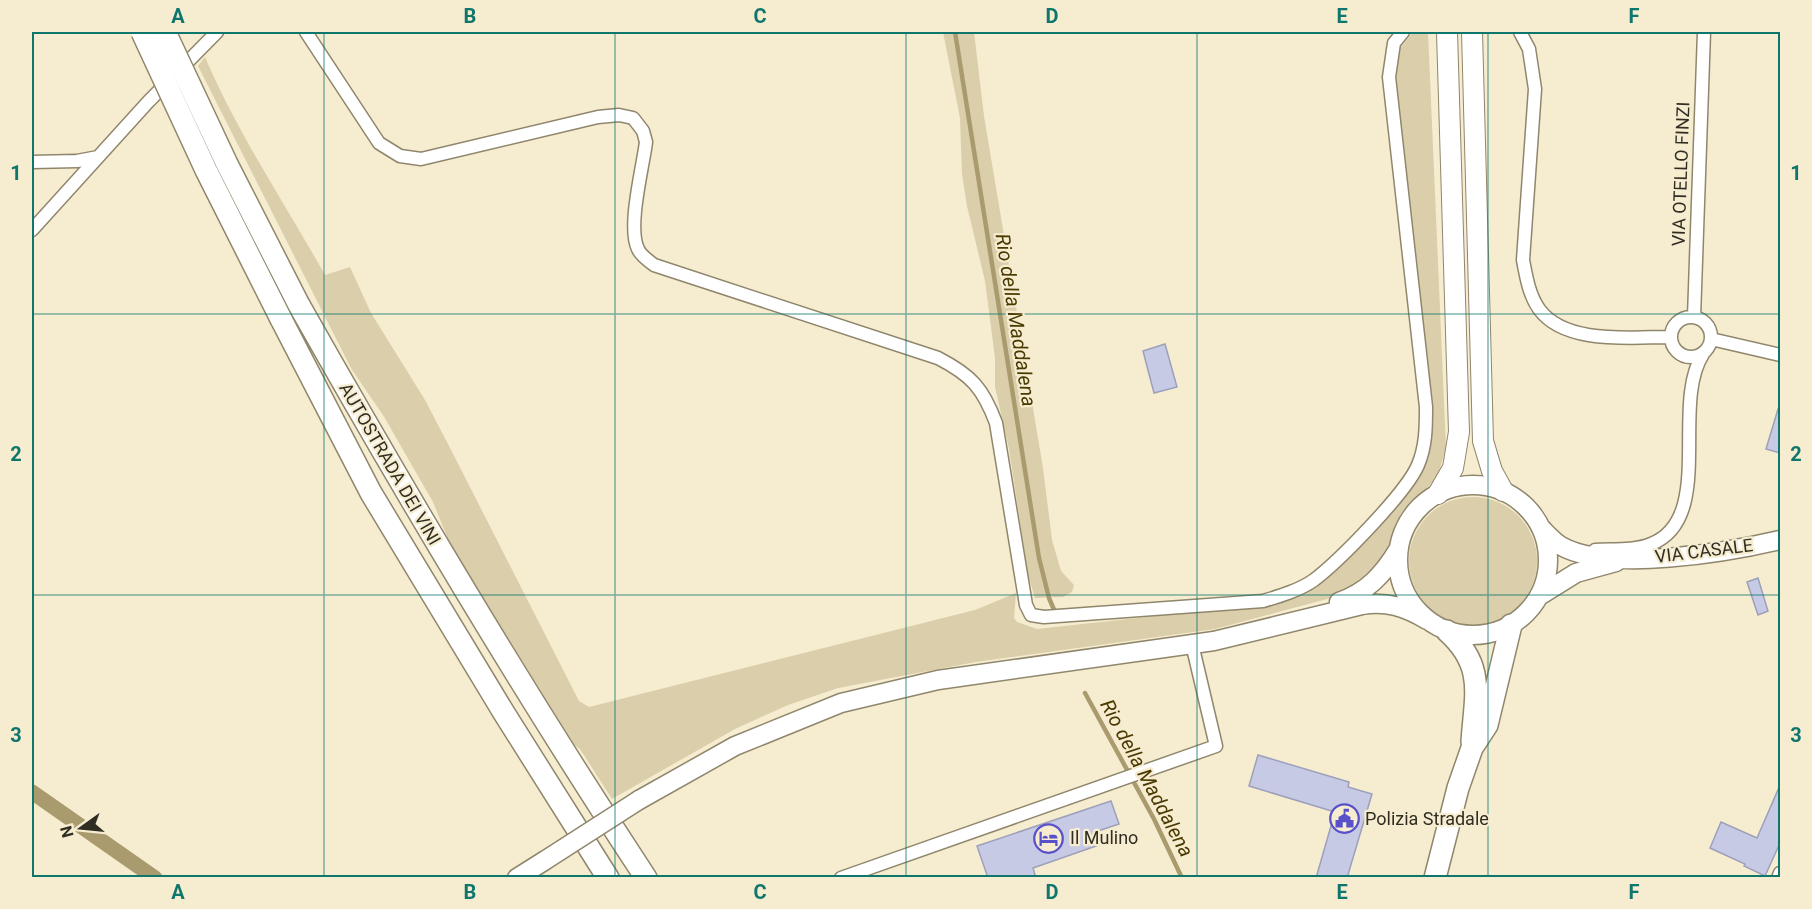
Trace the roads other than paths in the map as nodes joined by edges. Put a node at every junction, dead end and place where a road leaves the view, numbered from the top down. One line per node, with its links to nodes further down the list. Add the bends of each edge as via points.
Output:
1 (142, 32): 36 (highway, AUTOSTRADA DEI VINI, bridge, via 206,170 371,493)
2 (165, 32): 37 (highway, AUTOSTRADA DEI VINI, bridge, via 299,305 401,487 560,747)
3 (217, 32): 10 (street)
4 (306, 32): 5 (street, via 380,143 400,156 421,159 598,117 633,118 646,142 633,232 637,247 654,265 938,358 963,370 988,402 996,423 1026,604 1031,615 1044,617 1263,601 1286,594 1312,581 1343,554 1412,476 1425,440 1426,407 1389,77 1394,43)
5 (1403, 32)
6 (1447, 32): 21 (highway, via 1459,432 1453,468)
7 (1472, 32): 20 (highway, via 1483,441)
8 (1520, 32): 14 (street, via 1529,49 1535,89 1523,260 1528,286 1539,309 1563,327 1588,337)
9 (1704, 32): 13 (street, VIA OTELLO FINZI)
10 (98, 157): 11 (street); 12 (street)
11 (32, 162)
12 (32, 231)
13 (1694, 317): 14 (street, via 1681,320); 15 (street, via 1705,323)
14 (1671, 337): 16 (street)
15 (1711, 339): 17 (street); 18 (street)
16 (1678, 353): 17 (street, via 1690,358); 19 (street)
17 (1703, 354): 19 (street, via 1693,371)
18 (1780, 355)
19 (1690, 390): 25 (street, via 1686,494 1682,515 1672,530 1650,544)
20 (1503, 491): 21 (main road, via 1468,485); 22 (main road, via 1528,510)
21 (1438, 494): 24 (main road, via 1416,510)
22 (1540, 528): 25 (main road, VIA CASALE); 27 (main road, via 1547,550 1547,574)
23 (1780, 540): 26 (main road, VIA CASALE, via 1688,557)
24 (1398, 550): 28 (main road, via 1369,586); 29 (main road, via 1401,581 1410,601)
25 (1573, 551): 26 (main road, VIA CASALE)
26 (1627, 559): 27 (main road, VIA CASALE, via 1576,573)
27 (1539, 596): 30 (main road)
28 (1310, 616): 29 (main road, via 1385,603); 32 (main road)
29 (1427, 620): 31 (main road)
30 (1511, 626): 31 (main road, via 1480,635); 33 (highway, via 1487,726)
31 (1447, 631): 33 (highway, via 1461,643 1476,674)
32 (1192, 644): 35 (main road, bridge, via 939,680 841,703 735,746 639,800); 38 (street, via 1216,746)
33 (1472, 748): 39 (highway)
34 (1780, 873): 40 (street)
35 (518, 878)
36 (608, 878)
37 (646, 878)
38 (841, 878)
39 (1435, 878)
40 (1778, 878)

